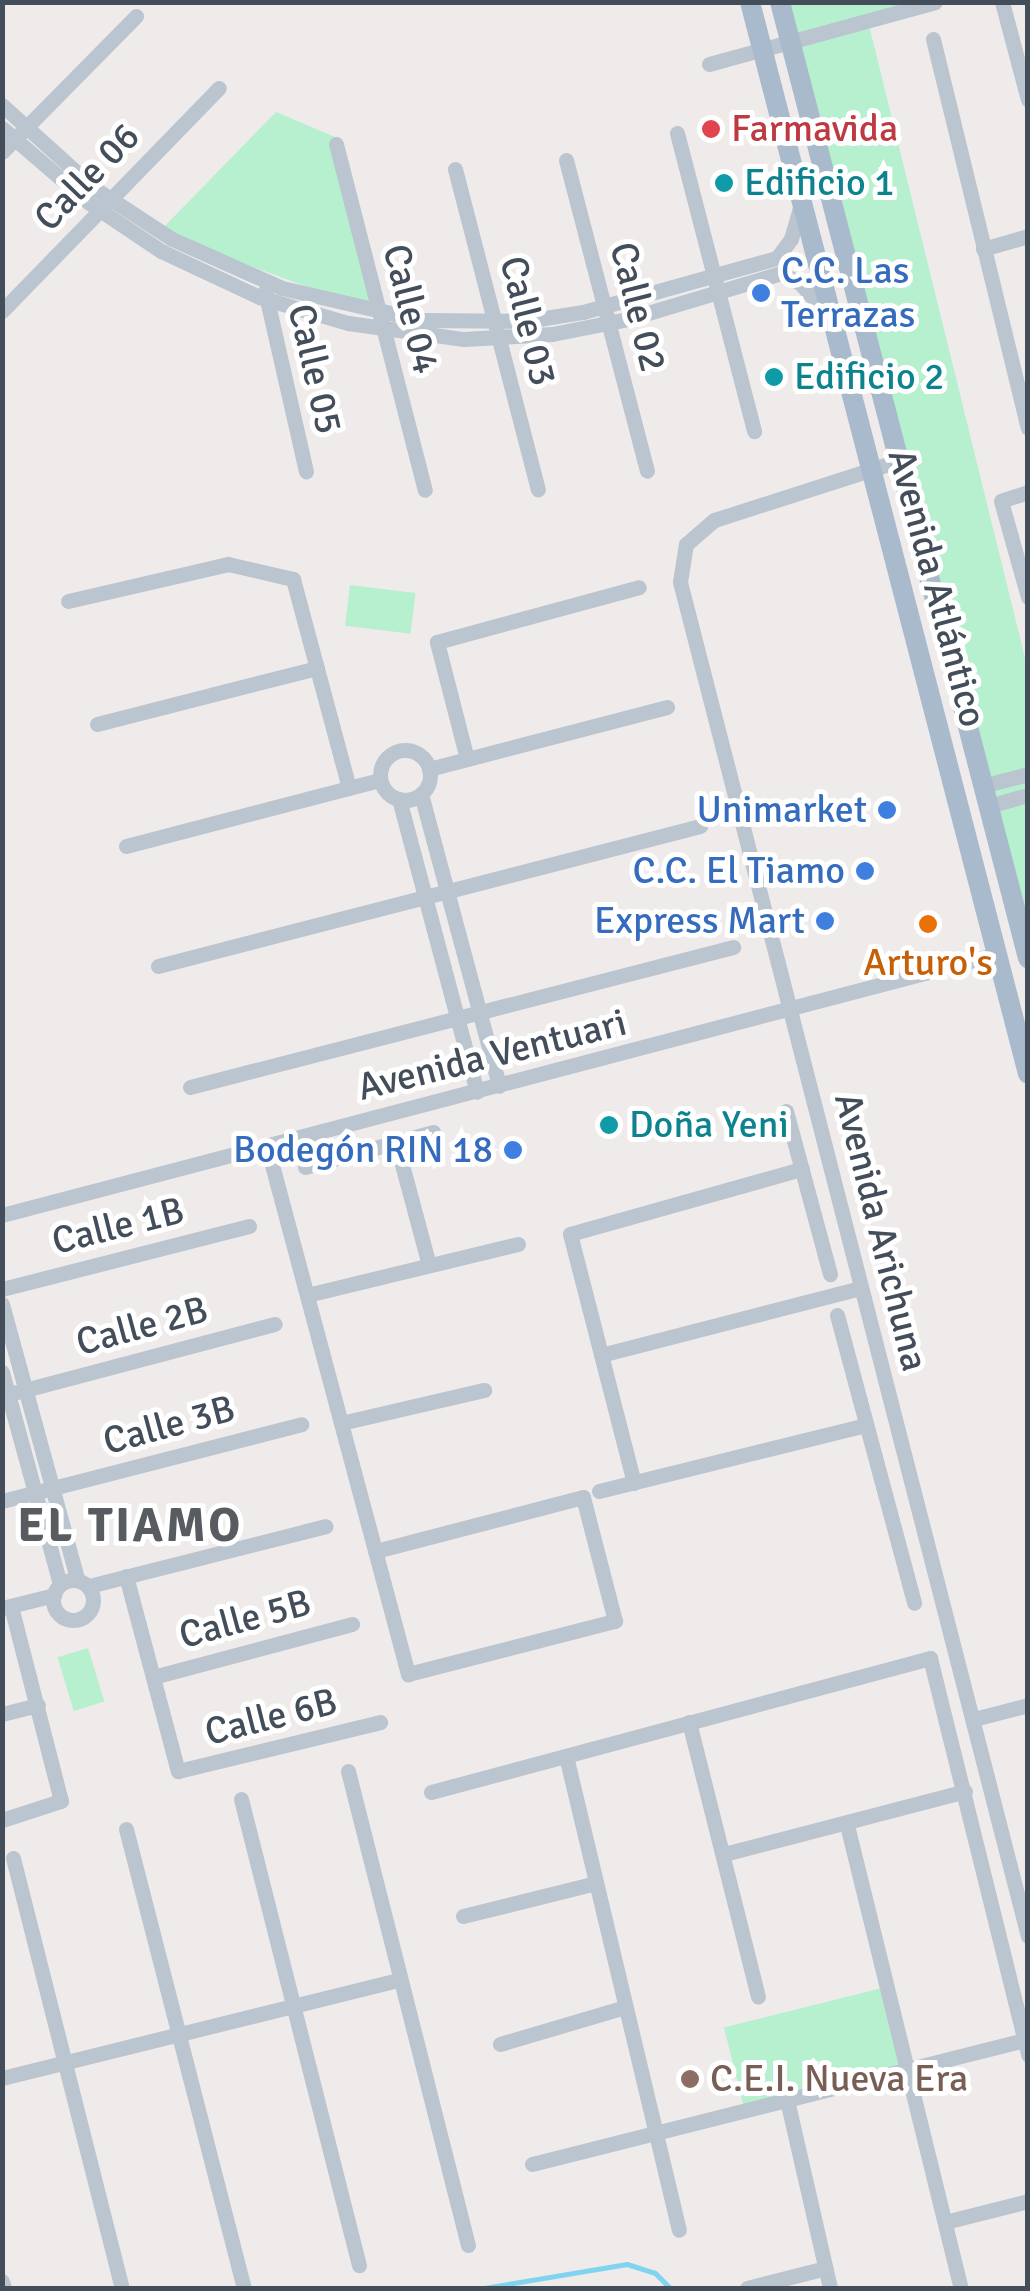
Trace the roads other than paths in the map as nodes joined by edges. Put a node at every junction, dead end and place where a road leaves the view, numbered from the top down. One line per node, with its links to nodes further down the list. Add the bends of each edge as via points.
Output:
1 (750, 2): 8 (main road, Avenida Atlántico)
2 (780, 2): 7 (main road, Avenida Atlántico)
3 (934, 2): 7 (street)
4 (1002, 2): 11 (street)
5 (136, 16): 13 (street)
6 (933, 39): 22 (street)
7 (789, 41): 8 (street); 34 (main road, Avenida Atlántico)
8 (761, 48): 9 (street); 19 (main road, Avenida Atlántico)
9 (708, 64)
10 (219, 88): 20 (street, Calle 06)
11 (1028, 100)
12 (2, 105): 13 (street)
13 (14, 131): 16 (street); 20 (street)
14 (677, 133): 24 (street)
15 (336, 144): 27 (street, Calle 04)
16 (2, 152)
17 (566, 160): 28 (street, Calle 02)
18 (456, 169): 31 (street, Calle 03)
19 (801, 204): 23 (street); 29 (main road, Avenida Atlántico)
20 (104, 205): 25 (street); 26 (street, Calle 06)
21 (1028, 236): 22 (street)
22 (983, 249): 32 (street)
23 (779, 265): 24 (street); 29 (street)
24 (717, 284): 28 (street); 33 (street)
25 (265, 290): 27 (street); 30 (street); 36 (street, Calle 05)
26 (2, 311)
27 (378, 313): 30 (street, Calle 04); 31 (street)
28 (608, 316): 31 (street); 37 (street, Calle 02)
29 (830, 319): 35 (main road, Avenida Atlántico)
30 (382, 330): 31 (street); 39 (street, Calle 04)
31 (497, 330): 38 (street, Calle 03)
32 (1028, 428)
33 (754, 431)
34 (898, 461): 35 (street); 54 (main road, Avenida Atlántico)
35 (870, 468): 61 (main road, Avenida Atlántico); 64 (street, Avenida Arichuna, via 730,513 686,544 683,602)
36 (306, 471)
37 (646, 471)
38 (538, 489)
39 (425, 490)
40 (1028, 492): 42 (street, via 1001,502)
41 (639, 587): 47 (street, via 436,642)
42 (1028, 597)
43 (68, 601): 44 (street, via 228,564 292,579)
44 (317, 668): 46 (street); 51 (street)
45 (666, 707): 47 (street)
46 (96, 724)
47 (467, 759): 48 (street)
48 (429, 769): 50 (street, via 419,754 404,750 389,757); 52 (street)
49 (1028, 774): 54 (street)
50 (380, 780): 51 (street); 55 (street)
51 (350, 788): 57 (street)
52 (421, 794): 55 (street); 58 (street)
53 (1028, 795): 54 (street)
54 (985, 796): 62 (main road, Avenida Atlántico)
55 (399, 799): 59 (street)
56 (700, 826): 58 (street)
57 (126, 846)
58 (448, 890): 59 (street); 65 (street)
59 (426, 896): 63 (street); 66 (street)
60 (733, 947): 65 (street)
61 (996, 954): 64 (street, Avenida Ventuari); 67 (main road, Avenida Atlántico)
62 (1028, 958)
63 (158, 966)
64 (791, 1010): 68 (street, Avenida Ventuari); 82 (street, Avenida Arichuna)
65 (480, 1011): 66 (street); 68 (street)
66 (458, 1016): 69 (street); 70 (street)
67 (1028, 1074)
68 (498, 1086): 70 (street, Avenida Ventuari)
69 (190, 1088)
70 (477, 1092): 74 (street, Avenida Ventuari)
71 (786, 1111): 76 (street)
72 (433, 1132): 73 (street)
73 (396, 1142): 75 (street); 80 (street)
74 (267, 1146): 77 (street, Avenida Ventuari); 84 (street)
75 (305, 1167)
76 (802, 1169): 81 (street); 88 (street, via 570,1234)
77 (2, 1215)
78 (249, 1226): 83 (street, Calle 1B)
79 (518, 1244): 80 (street)
80 (430, 1266): 84 (street)
81 (830, 1274)
82 (861, 1288): 88 (street); 113 (street, Avenida Arichuna)
83 (2, 1289)
84 (307, 1295): 93 (street)
85 (2, 1304): 90 (street)
86 (837, 1316): 95 (street)
87 (275, 1324): 90 (street, Calle 2B)
88 (601, 1355): 96 (street)
89 (2, 1372): 92 (street)
90 (26, 1390): 92 (street, Calle 2B); 97 (street)
91 (484, 1390): 93 (street)
92 (6, 1395): 99 (street)
93 (341, 1422): 102 (street)
94 (301, 1424): 97 (street, Calle 3B)
95 (866, 1424): 96 (street); 106 (street)
96 (634, 1482): 98 (street)
97 (52, 1489): 99 (street, Calle 3B); 104 (street)
98 (599, 1491)
99 (35, 1493): 100 (street, Calle 3B); 105 (street)
100 (2, 1501)
101 (326, 1526): 103 (street)
102 (375, 1551): 102 (street, via 408,1674 614,1621 583,1497)
103 (126, 1576): 104 (street); 109 (street)
104 (83, 1582): 105 (street); 105 (street, via 93,1605 80,1619 62,1616)
105 (57, 1590): 107 (street)
106 (914, 1603)
107 (7, 1607): 111 (street)
108 (352, 1624): 109 (street, Calle 5B)
109 (153, 1677): 114 (street, Calle 6B, via 178,1771)
110 (1028, 1704): 113 (street)
111 (38, 1705): 112 (street); 121 (street, via 61,1801)
112 (2, 1714)
113 (974, 1719): 128 (street, Avenida Arichuna)
114 (380, 1722)
115 (689, 1722): 116 (street); 119 (street, via 930,1658); 124 (street)
116 (566, 1756): 118 (street); 126 (street)
117 (348, 1771): 129 (street)
118 (431, 1792)
119 (965, 1792): 122 (street); 135 (street)
120 (241, 1799): 131 (street)
121 (2, 1820)
122 (846, 1825): 124 (street); 137 (street)
123 (126, 1829): 133 (street)
124 (724, 1854): 130 (street)
125 (12, 1858): 136 (street)
126 (596, 1882): 127 (street); 132 (street)
127 (463, 1916)
128 (1028, 1936)
129 (398, 1980): 131 (street); 145 (street)
130 (758, 1996)
131 (291, 2006): 133 (street); 146 (street)
132 (625, 2007): 134 (street); 140 (street)
133 (177, 2035): 136 (street); 149 (street)
134 (500, 2044)
135 (1026, 2045): 137 (street)
136 (62, 2063): 138 (street); 148 (street)
137 (906, 2070): 139 (street); 143 (street)
138 (2, 2078)
139 (787, 2100): 140 (street); 147 (street)
140 (655, 2134): 141 (street); 144 (street)
141 (532, 2164)
142 (1028, 2201): 143 (street)
143 (945, 2222): 152 (street)
144 (679, 2230)
145 (468, 2245)
146 (359, 2266)
147 (826, 2268): 150 (street); 151 (street)
148 (122, 2288)
149 (244, 2288)
150 (747, 2288)
151 (830, 2288)
152 (961, 2288)

